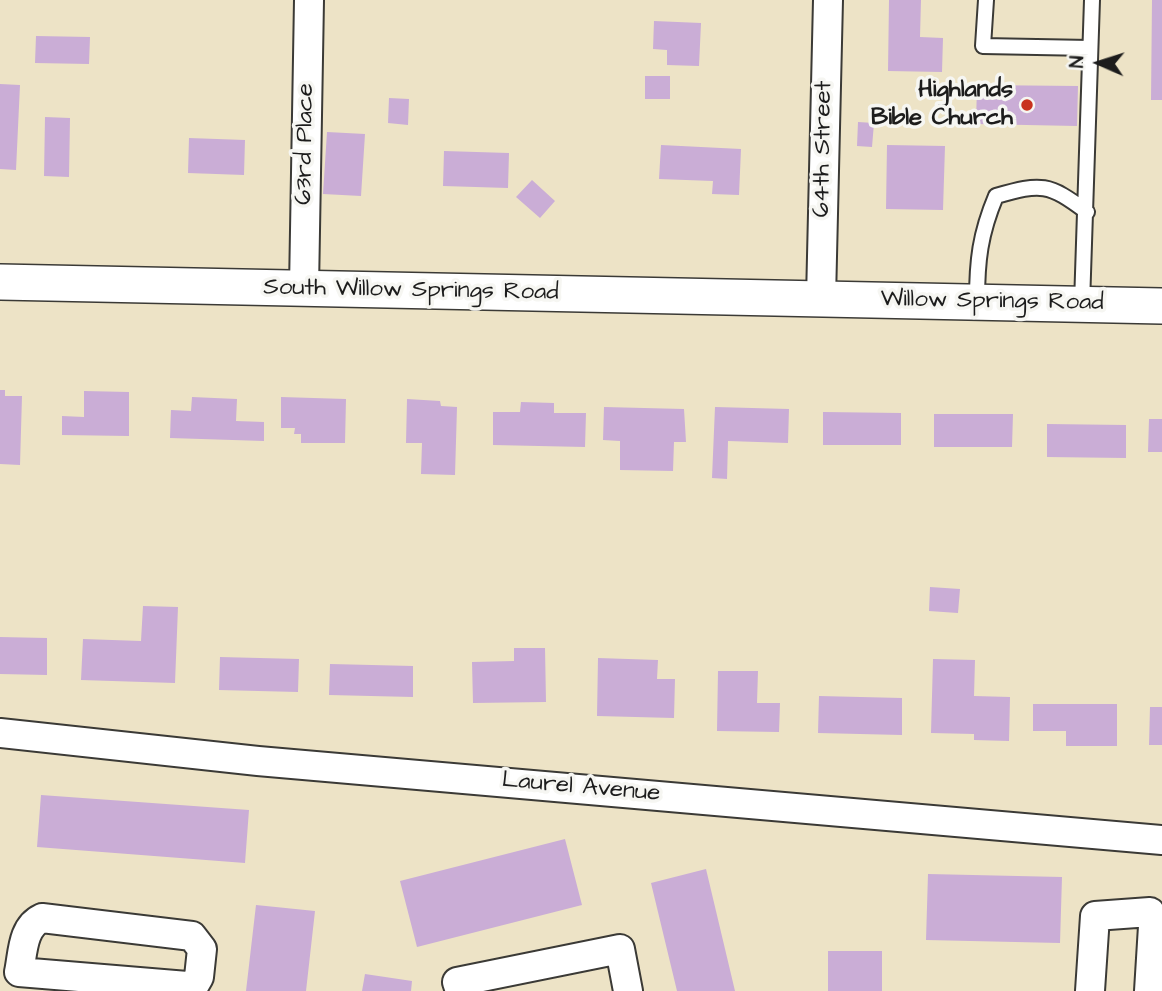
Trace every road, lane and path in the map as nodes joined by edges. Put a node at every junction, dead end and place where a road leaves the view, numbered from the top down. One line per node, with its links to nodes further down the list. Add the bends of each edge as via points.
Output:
1 (309, 0): 8 (street, 63rd Place)
2 (828, 0): 9 (street, 64th Street)
3 (986, 0): 5 (lane, via 983,46)
4 (1092, 0): 5 (lane)
5 (1090, 48): 6 (lane)
6 (1087, 212): 10 (lane, via 1063,195 1036,185 996,196 982,229); 11 (lane)
7 (0, 282): 8 (street, South Willow Springs Road)
8 (304, 288): 9 (street, South Willow Springs Road)
9 (821, 299): 10 (street, Willow Springs Road)
10 (977, 302): 11 (street, Willow Springs Road)
11 (1082, 304): 12 (street, Willow Springs Road)
12 (1162, 306)
13 (0, 733): 14 (street, Laurel Avenue, via 258,761)
14 (1162, 840)
15 (18, 981): 15 (street, via 187,986 199,977 202,950 192,936 42,918 27,930)
16 (460, 991): 17 (street, via 457,982 620,949)
17 (628, 991)
18 (1090, 991): 19 (street, via 1095,916 1150,912)
19 (1149, 991)

